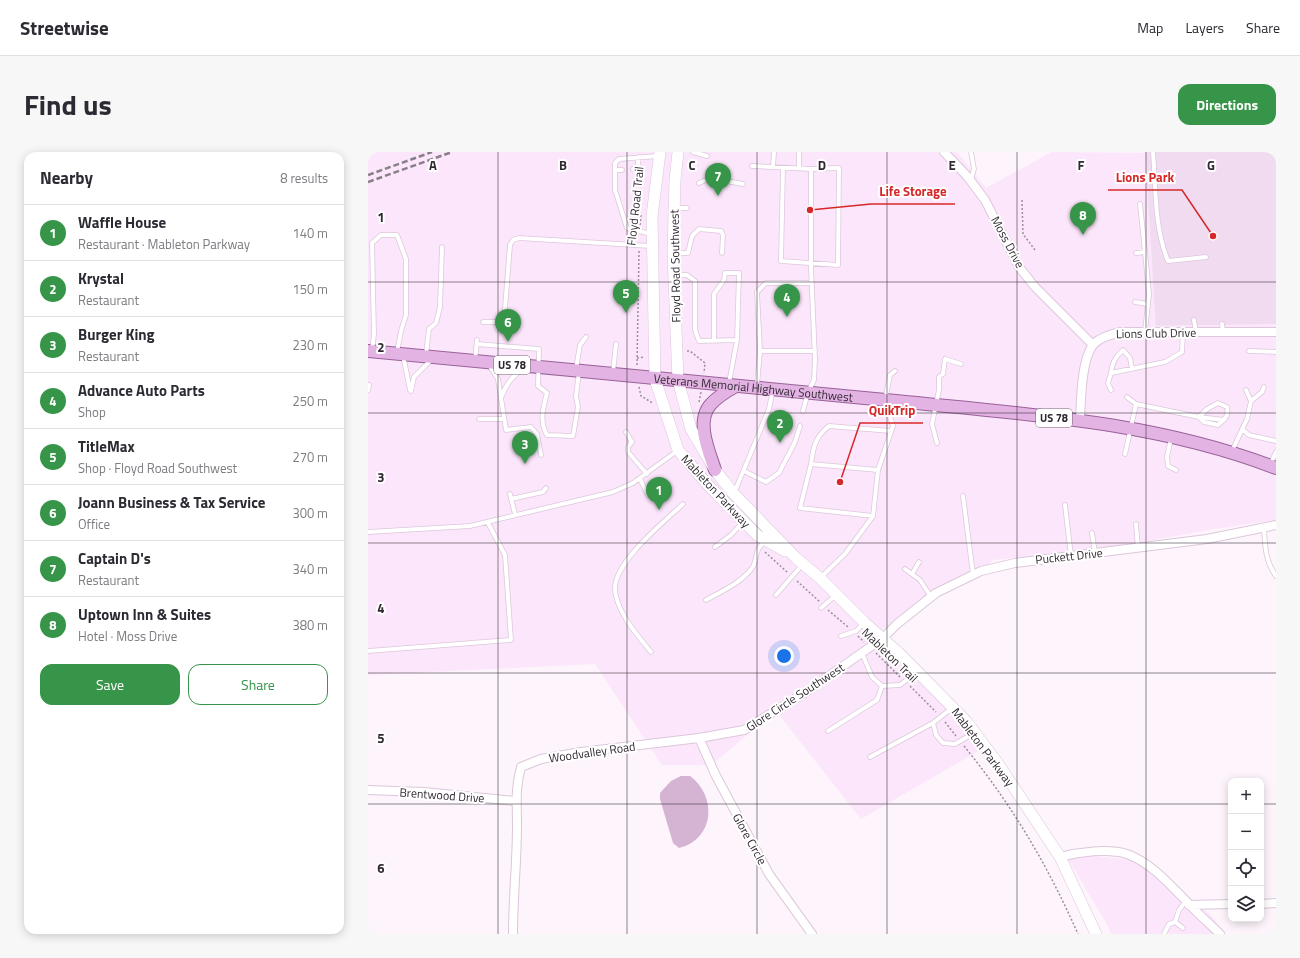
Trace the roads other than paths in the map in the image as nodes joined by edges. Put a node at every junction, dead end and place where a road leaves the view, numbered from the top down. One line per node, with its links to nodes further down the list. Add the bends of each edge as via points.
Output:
1 (678, 152): 23 (main road, Floyd Road Southwest)
2 (694, 152): 9 (lane)
3 (774, 152): 12 (lane)
4 (799, 152): 14 (lane)
5 (944, 152): 19 (street, Moss Drive)
6 (971, 152): 19 (lane, via 974,169)
7 (1153, 152): 32 (lane, via 1159,231 1168,261)
8 (659, 154): 10 (lane); 25 (main road, Floyd Road Southwest)
9 (707, 156)
10 (639, 157): 15 (lane, via 637,169); 17 (lane, via 619,159 614,163)
11 (752, 166): 12 (lane)
12 (773, 167): 13 (lane)
13 (783, 168): 14 (lane); 33 (lane, via 781,262)
14 (799, 168): 16 (lane)
15 (634, 169)
16 (811, 169): 33 (lane); 33 (lane, via 839,168 838,265)
17 (615, 170): 18 (lane); 25 (lane, via 615,190 627,228)
18 (622, 170)
19 (971, 180): 50 (street, Moss Drive, via 988,206 1019,267 1035,287)
20 (699, 183): 21 (lane, via 710,178)
21 (743, 184)
22 (1140, 204): 28 (lane)
23 (674, 208): 24 (lane); 29 (main road, Floyd Road Southwest)
24 (687, 208)
25 (652, 234): 26 (main road, Floyd Road Southwest)
26 (651, 246): 39 (lane, via 519,238 513,240 510,245); 67 (main road, Floyd Road Southwest)
27 (442, 247): 57 (lane, via 440,307 436,323 429,328)
28 (1145, 252): 31 (lane); 37 (lane, via 1149,290)
29 (673, 253): 30 (lane, via 688,253 692,236 699,228 721,231); 34 (main road, Floyd Road Southwest)
30 (722, 253)
31 (1136, 253)
32 (1206, 257)
33 (811, 264): 35 (lane)
34 (674, 276): 47 (lane, via 687,276 695,280 695,330 699,341); 68 (main road, Floyd Road Southwest)
35 (812, 283): 51 (lane, via 766,283 757,292); 52 (lane)
36 (1135, 302): 37 (lane)
37 (1147, 304): 42 (lane)
38 (1194, 320): 44 (lane)
39 (504, 321): 40 (lane); 41 (lane)
40 (483, 322)
41 (513, 322)
42 (1144, 332): 43 (street, Lions Club Drive, via 1172,329); 50 (street, Lions Club Drive, via 1114,333)
43 (1183, 332): 44 (street, Lions Club Drive); 62 (lane, via 1182,352 1165,362)
44 (1196, 332): 45 (street, Lions Club Drive, via 1223,328)
45 (1276, 332)
46 (586, 337): 63 (lane, via 580,346)
47 (714, 340): 48 (lane); 48 (lane, via 714,294 724,280 725,273 739,273)
48 (737, 340): 70 (lane)
49 (616, 344): 66 (lane)
50 (1093, 345): 88 (street, via 1087,359)
51 (760, 351): 52 (lane); 72 (lane)
52 (815, 351): 77 (lane, via 814,380)
53 (1249, 351): 55 (lane)
54 (370, 352): 56 (main road, Veterans Memorial Highway Southwest / US 78); 56 (lane, via 374,334 372,243 381,235 397,235 406,260 406,315 401,331)
55 (1276, 352)
56 (400, 354): 57 (main road, Veterans Memorial Highway Southwest / US 78); 57 (lane, via 410,391 414,377)
57 (429, 357): 58 (main road, Veterans Memorial Highway Southwest / US 78)
58 (474, 361): 59 (main road, Veterans Memorial Highway Southwest / US 78); 61 (lane, via 477,342 539,349)
59 (487, 362): 61 (main road, Veterans Memorial Highway Southwest / US 78); 78 (lane, via 498,379)
60 (961, 364): 83 (lane, via 945,359 944,374 939,377)
61 (533, 367): 63 (main road, Veterans Memorial Highway Southwest / US 78); 63 (lane, via 538,386 547,393 541,425 547,435 573,436 578,407); 78 (lane, via 516,374)
62 (1132, 369): 65 (lane); 65 (lane, via 1130,358 1123,350 1116,356)
63 (578, 371): 66 (main road, Veterans Memorial Highway Southwest / US 78)
64 (896, 371): 80 (lane, via 890,375)
65 (1111, 373): 75 (lane, via 1108,382)
66 (613, 374): 67 (main road, Veterans Memorial Highway Southwest / US 78)
67 (655, 379): 68 (main road, Veterans Memorial Highway Southwest / US 78); 97 (main road, Mableton Parkway)
68 (678, 380): 70 (main road, Veterans Memorial Highway Southwest / US 78); 104 (main road, Mableton Parkway, via 691,429)
69 (368, 385): 74 (lane)
70 (732, 385): 72 (main road, Veterans Memorial Highway Southwest / US 78); 104 (main road, via 710,404 705,413 704,435)
71 (1264, 387): 81 (lane, via 1262,392)
72 (757, 388): 73 (main road, Veterans Memorial Highway Southwest / US 78)
73 (773, 389): 77 (main road, Veterans Memorial Highway Southwest / US 78); 107 (lane, via 769,409)
74 (368, 390)
75 (1111, 390)
76 (1246, 390): 81 (lane)
77 (808, 392): 80 (main road, Veterans Memorial Highway Southwest / US 78); 84 (lane)
78 (502, 396): 87 (lane)
79 (1127, 397): 82 (lane)
80 (885, 400): 83 (main road, Veterans Memorial Highway Southwest / US 78); 92 (lane, via 893,426)
81 (1251, 400): 91 (lane)
82 (1136, 404): 85 (lane); 90 (lane)
83 (936, 405): 88 (main road, Veterans Memorial Highway Southwest / US 78); 96 (lane, via 932,424)
84 (803, 411)
85 (1199, 417): 85 (lane, via 1218,403 1227,407 1228,416 1218,425 1204,422)
86 (479, 419): 87 (lane)
87 (504, 419): 101 (lane, via 506,430 530,427 536,434)
88 (1080, 420): 90 (main road, Veterans Memorial Highway Southwest / US 78)
89 (800, 426): 107 (lane, via 779,473 766,482)
90 (1130, 428): 94 (main road, Veterans Memorial Highway Southwest / US 78); 100 (lane)
91 (1242, 430): 95 (lane); 98 (lane)
92 (891, 431): 102 (lane, via 829,426 821,432 814,443); 105 (lane)
93 (626, 432): 108 (lane, via 632,442 628,452)
94 (1172, 436): 98 (main road, Veterans Memorial Highway Southwest / US 78); 106 (lane, via 1167,457 1168,466)
95 (1276, 441)
96 (937, 443)
97 (678, 450): 108 (lane); 120 (main road, Mableton Parkway, via 706,484)
98 (1232, 452): 103 (main road, Veterans Memorial Highway Southwest / US 78)
99 (1276, 452): 103 (lane)
100 (1125, 454)
101 (541, 455)
102 (811, 464): 105 (lane); 119 (lane, via 800,508)
103 (1273, 467)
104 (715, 470): 112 (main road, Mableton Parkway)
105 (878, 470): 119 (lane)
106 (1176, 470)
107 (744, 471): 112 (lane)
108 (647, 474): 109 (lane)
109 (640, 479): 113 (lane); 118 (lane, via 613,492)
110 (546, 488): 115 (lane, via 543,492)
111 (510, 494): 115 (lane)
112 (734, 494): 132 (main road, Mableton Parkway)
113 (648, 495)
114 (963, 496): 136 (lane)
115 (511, 499): 118 (lane)
116 (683, 504): 148 (lane, via 634,551 617,575 615,588 618,605)
117 (1065, 505): 131 (lane)
118 (514, 514): 121 (lane)
119 (873, 516): 138 (lane, via 845,554)
120 (743, 521): 127 (main road, Mableton Parkway); 128 (lane, via 731,535)
121 (488, 523): 125 (lane); 147 (lane, via 505,555 511,640)
122 (1136, 524): 129 (lane)
123 (1276, 526): 124 (street, Puckett Drive)
124 (1264, 528): 129 (street, Puckett Drive); 137 (lane, via 1265,551)
125 (368, 532)
126 (1092, 532): 130 (lane)
127 (763, 544): 132 (main road, Mableton Parkway); 142 (lane, via 755,554 753,567 740,580)
128 (715, 547)
129 (1138, 548): 130 (street, Puckett Drive)
130 (1095, 554): 131 (street, Puckett Drive)
131 (1071, 556): 136 (street, Puckett Drive, via 1015,563)
132 (799, 561): 138 (main road, Mableton Parkway); 139 (lane, via 792,576)
133 (919, 562): 135 (lane)
134 (905, 569): 135 (lane)
135 (912, 574): 141 (lane, via 920,580)
136 (973, 574): 141 (street, Puckett Drive)
137 (1276, 576)
138 (820, 578): 140 (main road, Mableton Parkway)
139 (776, 595)
140 (836, 595): 143 (lane); 144 (main road, Mableton Parkway)
141 (931, 597): 146 (street, Puckett Drive)
142 (706, 600)
143 (822, 607)
144 (865, 623): 145 (lane, via 853,632); 146 (main road, Mableton Parkway)
145 (840, 636)
146 (883, 638): 149 (street, Glore Circle Southwest); 150 (main road, Mableton Parkway)
147 (368, 651)
148 (651, 652)
149 (862, 653): 151 (lane, via 872,677); 156 (street, Glore Circle Southwest, via 806,692 744,730)
150 (918, 672): 151 (lane, via 900,685); 152 (main road, Mableton Parkway)
151 (882, 686): 154 (lane, via 877,700)
152 (953, 707): 153 (lane); 155 (main road, Mableton Parkway)
153 (933, 723): 155 (lane, via 936,734 944,743 954,744); 157 (lane)
154 (828, 731)
155 (975, 733): 160 (main road, Mableton Parkway)
156 (699, 738): 159 (street, Woodvalley Road, via 541,759 521,768); 168 (street, Glore Circle, via 761,861)
157 (870, 757)
158 (368, 790): 159 (street, Brentwood Drive, via 424,792)
159 (515, 801): 167 (street)
160 (1060, 857): 161 (street, via 1097,852 1126,854 1166,880); 169 (main road, Mableton Parkway)
161 (1187, 903): 163 (street); 165 (lane, via 1179,910); 171 (street)
162 (1276, 903): 164 (street)
163 (1228, 904)
164 (1264, 904)
165 (1175, 922): 166 (lane); 170 (lane, via 1169,924)
166 (1183, 928)
167 (513, 934)
168 (812, 934)
169 (1096, 934)
170 (1164, 934)
171 (1220, 934)

